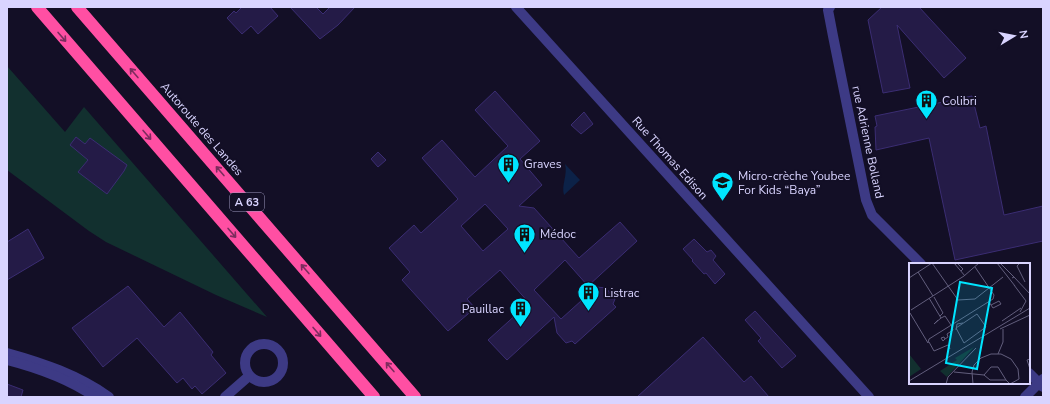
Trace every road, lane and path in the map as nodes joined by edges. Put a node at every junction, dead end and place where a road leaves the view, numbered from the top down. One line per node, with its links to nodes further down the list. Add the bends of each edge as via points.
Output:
1 (37, 7): 14 (highway, A 63, one-way to 14)
2 (77, 7): 15 (highway, Autoroute des Landes / A 63, one-way to 2)
3 (516, 7): 16 (street, Rue Thomas Edison)
4 (830, 7): 5 (street, rue Adrienne Bolland, via 828,10 866,200 872,215)
5 (919, 263)
6 (7, 353): 12 (street, via 70,374)
7 (7, 360): 11 (street, via 40,370)
8 (1030, 374): 10 (street)
9 (249, 376): 13 (street)
10 (1042, 383): 17 (street)
11 (95, 397)
12 (109, 397)
13 (225, 397)
14 (374, 397)
15 (415, 397)
16 (869, 397)
17 (1025, 397)

